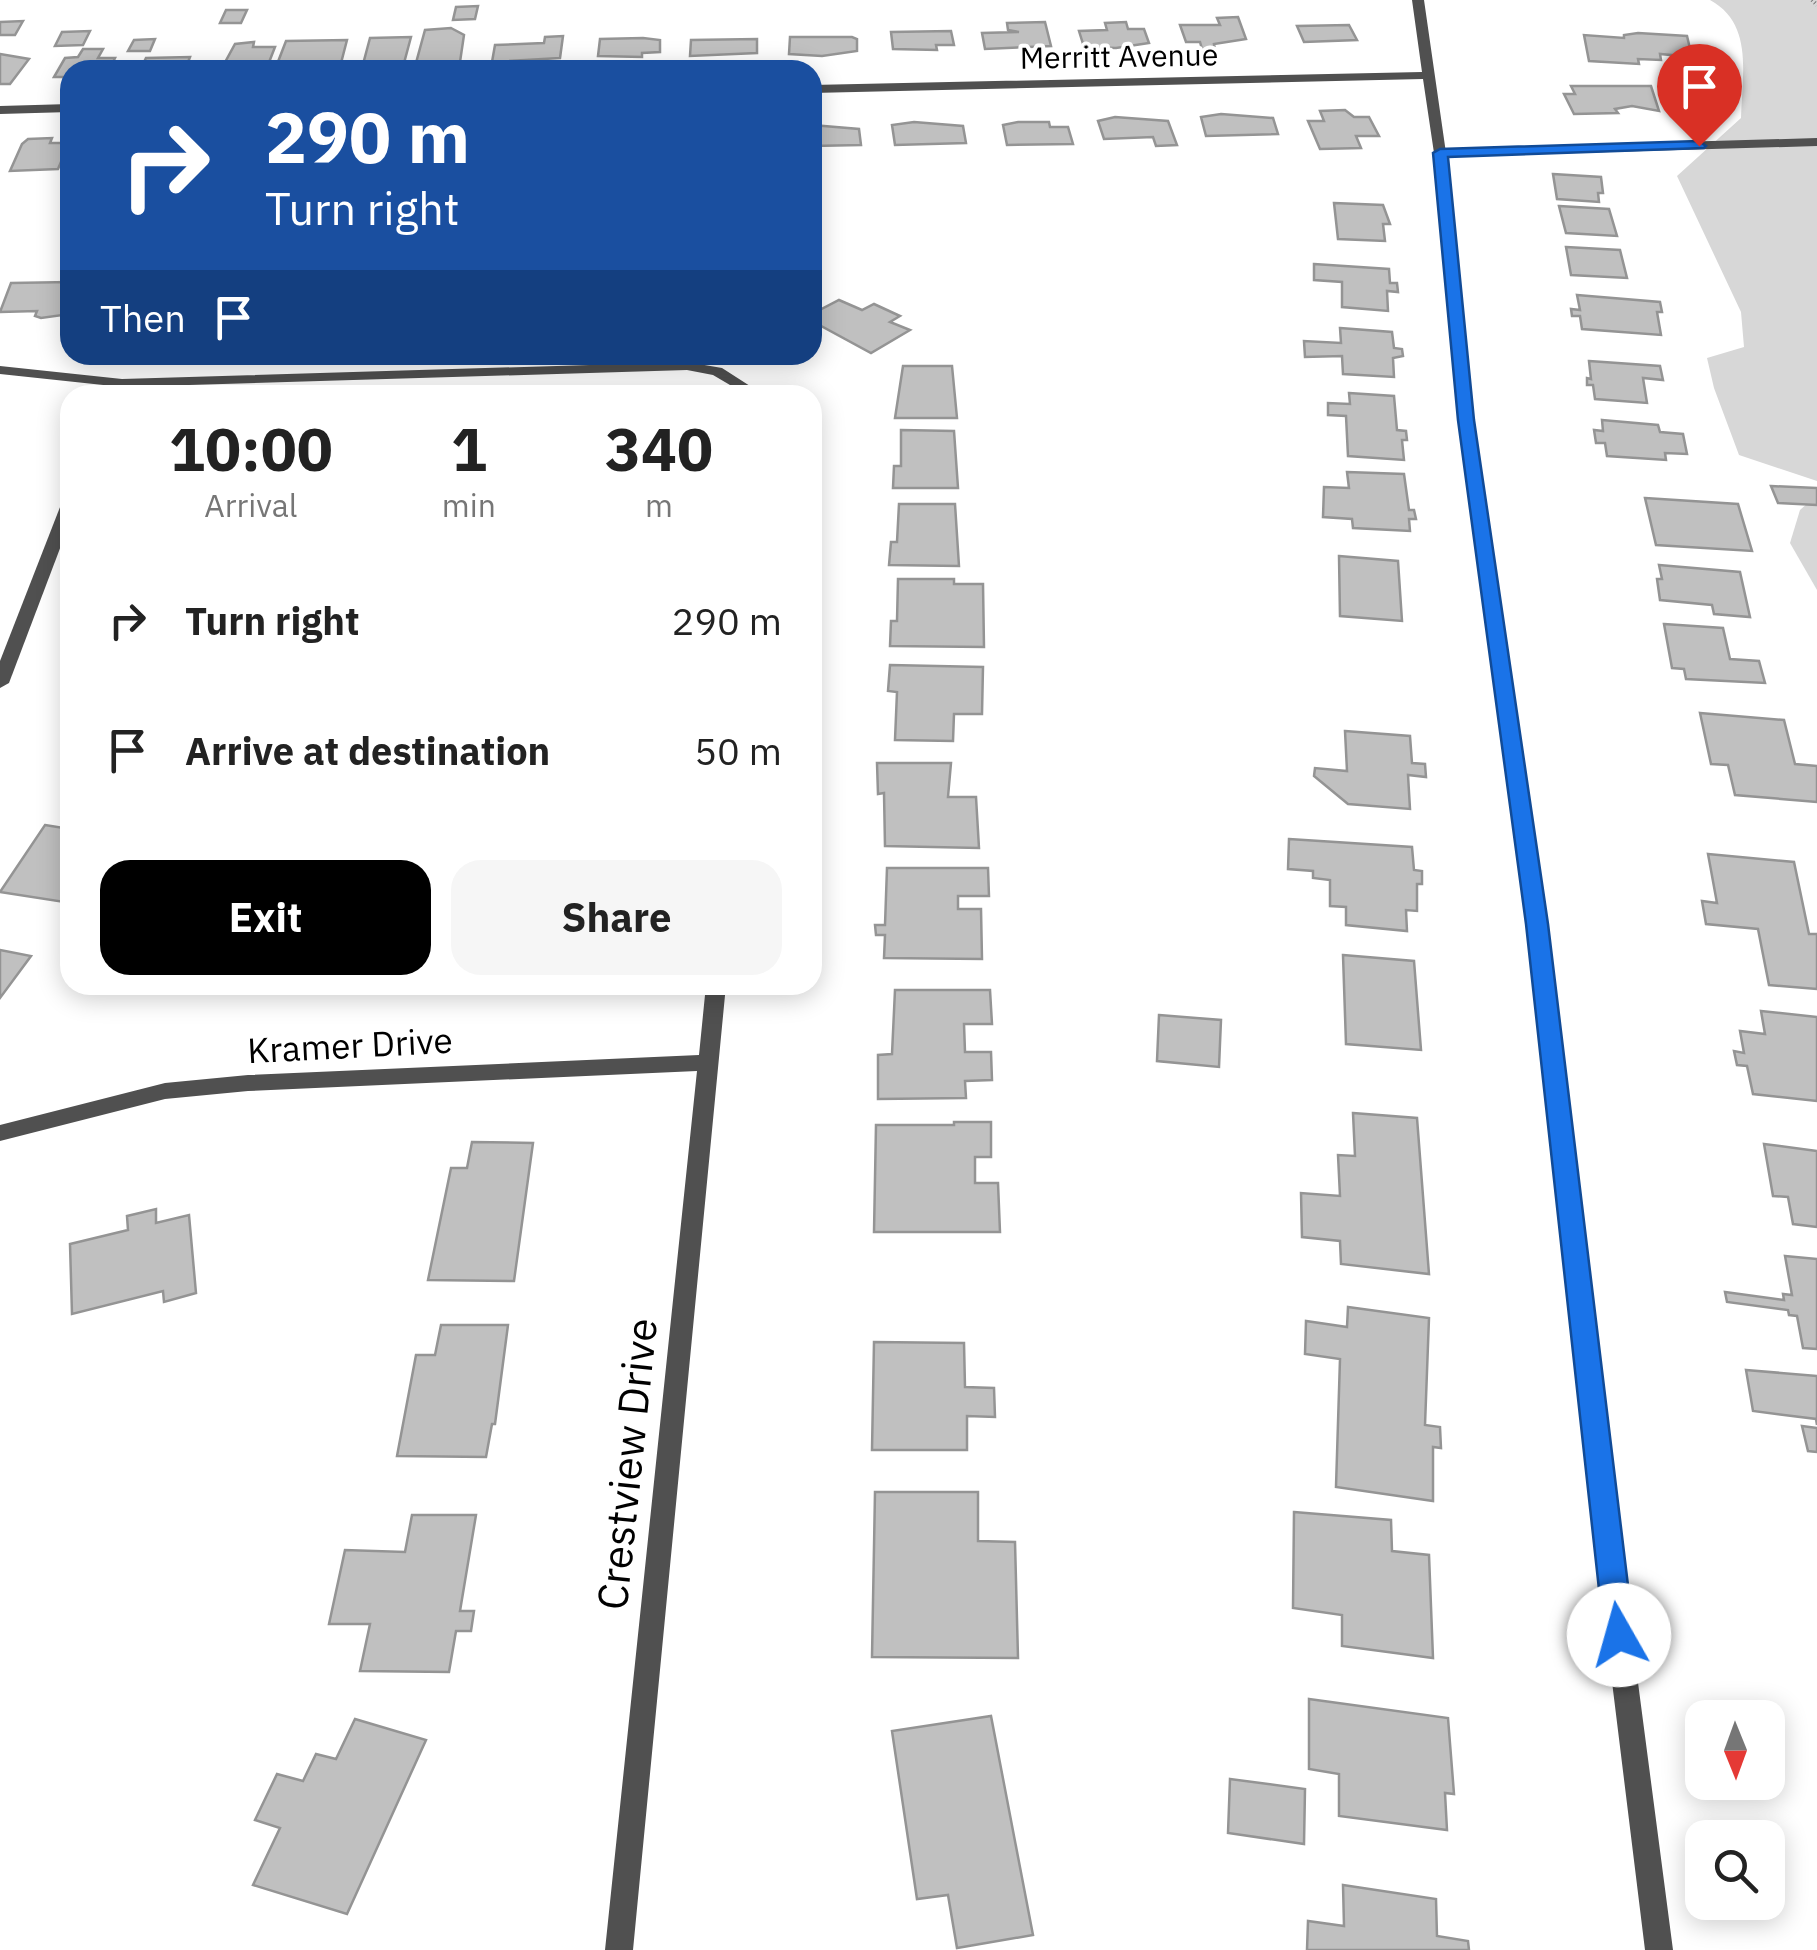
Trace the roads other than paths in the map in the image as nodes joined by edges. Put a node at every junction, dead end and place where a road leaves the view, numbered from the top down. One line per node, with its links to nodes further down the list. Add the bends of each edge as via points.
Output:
1 (1418, 0): 2 (street)
2 (1427, 75): 3 (street, Merritt Avenue); 7 (street)
3 (822, 89)
4 (60, 108): 5 (street)
5 (0, 110)
6 (1817, 142): 7 (street)
7 (1440, 153): 20 (street, via 1466,420 1537,924)
8 (451, 365): 12 (street)
9 (618, 365): 13 (street, via 688,366 717,371)
10 (0, 370): 11 (street)
11 (94, 385)
12 (174, 385)
13 (740, 385)
14 (60, 528): 15 (street)
15 (0, 684)
16 (715, 995): 17 (street, Crestview Drive)
17 (708, 1063): 18 (street, Kramer Drive, via 248,1082 165,1092); 19 (street, Crestview Drive)
18 (0, 1133)
19 (619, 1950)
20 (1659, 1950)

